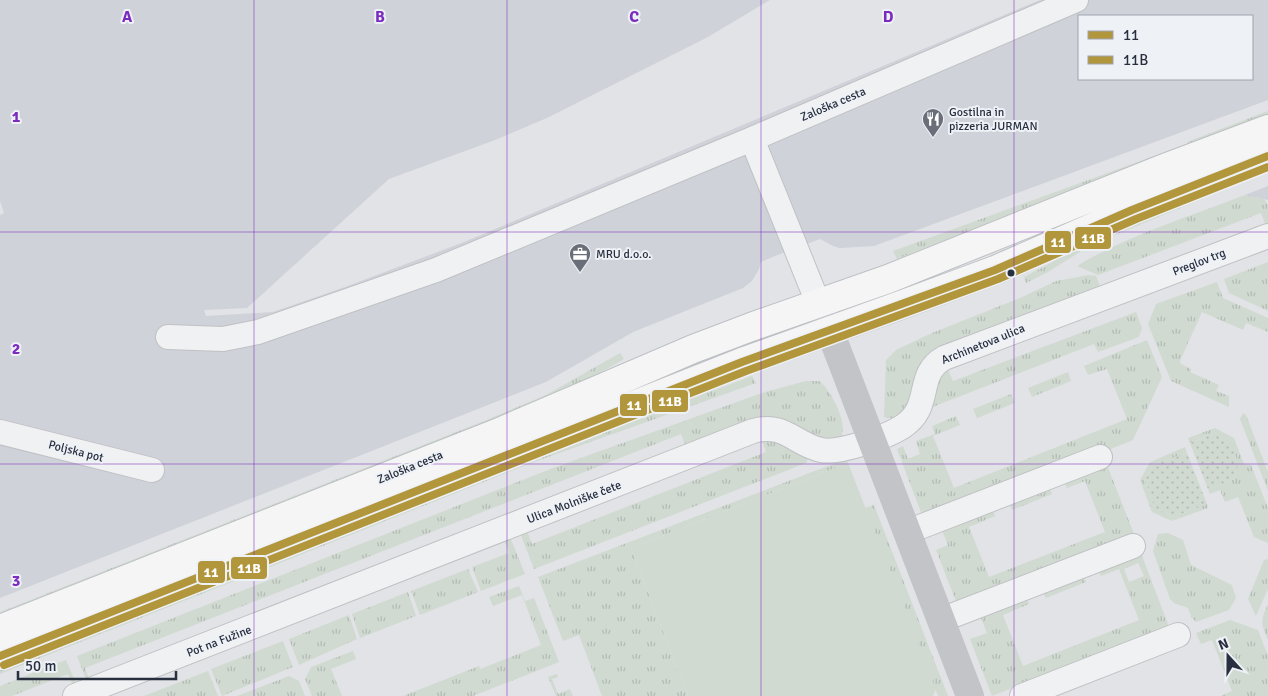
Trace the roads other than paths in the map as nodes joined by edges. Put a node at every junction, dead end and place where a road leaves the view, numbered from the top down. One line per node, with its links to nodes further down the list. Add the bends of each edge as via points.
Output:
1 (1076, 0): 3 (street, Zaloška cesta)
2 (1268, 129): 7 (main road, Zaloška cesta, via 888,279)
3 (752, 139): 7 (street); 9 (street, Zaloška cesta, via 436,270 258,332 223,339)
4 (1268, 156): 8 (main road, Zaloška cesta, via 1132,210 995,270)
5 (1268, 236): 6 (street, Preglov trg)
6 (1130, 288): 11 (street, Archinetova ulica, via 938,362 929,372 914,418 900,428)
7 (818, 303): 8 (street); 18 (main road, Zaloška cesta, via 693,349 497,432)
8 (830, 330): 11 (street); 20 (main road, Zaloška cesta)
9 (168, 337)
10 (0, 432): 13 (street, Poljska pot)
11 (872, 439): 14 (street); 16 (street, Ulica Molniške čete, via 831,451 813,447 774,429 753,431)
12 (1100, 457): 14 (street)
13 (152, 470)
14 (907, 532): 17 (street)
15 (1133, 546): 17 (street)
16 (278, 618): 21 (street, Pot na Fužine)
17 (941, 620): 22 (street)
18 (0, 629)
19 (1178, 635): 23 (street)
20 (0, 656)
21 (76, 696)
22 (970, 696)
23 (1022, 696)

